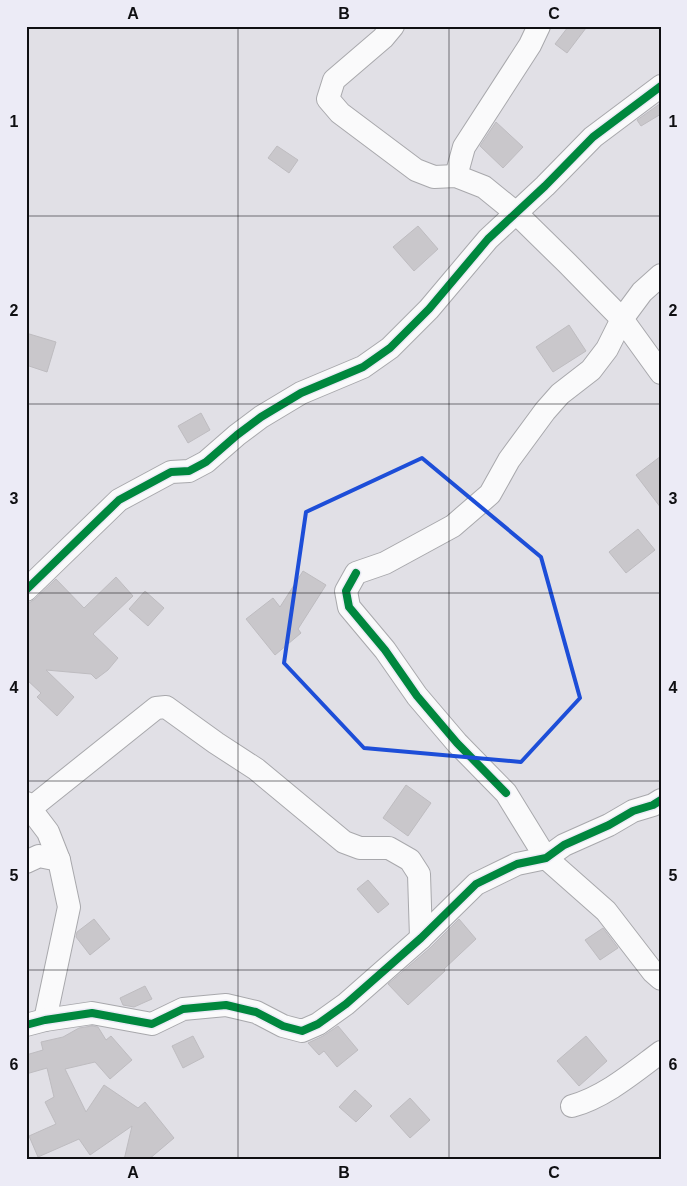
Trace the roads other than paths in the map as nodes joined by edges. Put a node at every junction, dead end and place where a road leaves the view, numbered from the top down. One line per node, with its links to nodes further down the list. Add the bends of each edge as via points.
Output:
1 (392, 26): 4 (street, via 383,38 334,80 328,99 340,113 416,170 434,176)
2 (539, 26): 4 (street, via 464,147)
3 (661, 86): 5 (street, via 593,137)
4 (456, 176): 5 (street, via 484,187)
5 (516, 213): 7 (street); 9 (street, via 488,239 429,309 390,348 364,367 301,393 260,417 206,462 189,471 171,472 119,500)
6 (661, 275): 7 (street, via 642,292)
7 (622, 320): 8 (street); 12 (street, via 591,370 560,394 545,411 509,460 490,494 453,526 384,563 356,573 346,591 349,607 417,696 457,743 506,792)
8 (661, 373)
9 (26, 590)
10 (661, 800): 12 (street, via 633,810 609,825 564,845)
11 (28, 805): 13 (street, via 48,832); 15 (street, via 156,708 166,707 256,769 344,842 360,848 389,848 410,860 419,874)
12 (546, 858): 15 (street, via 517,864 476,884); 16 (street, via 606,911)
13 (59, 860): 14 (street, via 39,856); 17 (street, via 69,907)
14 (26, 862)
15 (422, 938): 17 (street, via 346,1004 302,1031 283,1026 256,1012 226,1005 183,1009 152,1024 92,1012)
16 (661, 979)
17 (36, 1022)
18 (661, 1052): 19 (street, via 587,1102)
19 (572, 1106)

